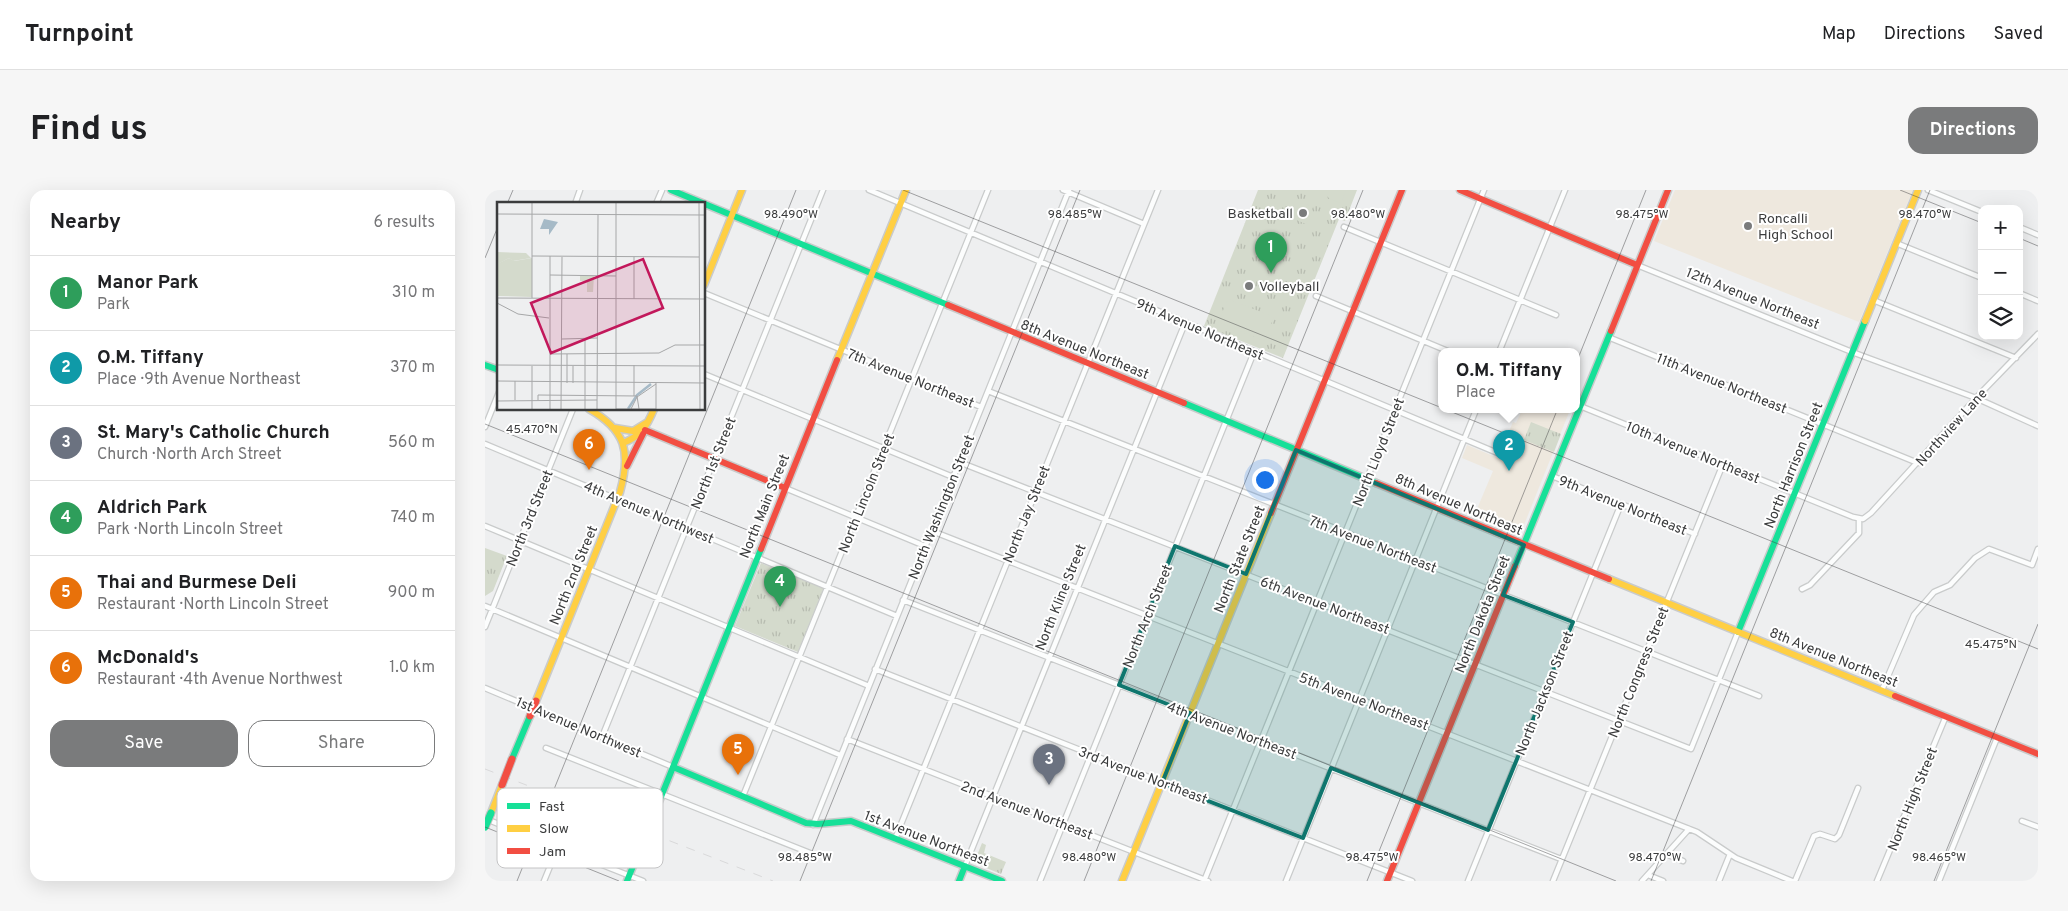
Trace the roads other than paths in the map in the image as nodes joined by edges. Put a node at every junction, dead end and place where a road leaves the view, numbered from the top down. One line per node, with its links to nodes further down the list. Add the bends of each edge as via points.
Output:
1 (581, 190): 20 (street)
2 (661, 190): 21 (street)
3 (671, 190): 22 (street, 8th Avenue Northeast)
4 (742, 190): 26 (street)
5 (823, 190): 34 (street, North 1st Street)
6 (869, 190): 23 (street, 9th Avenue Northeast)
7 (906, 190): 23 (street, North Main Street)
8 (988, 190): 31 (street, North Lincoln Street)
9 (1063, 190): 18 (street)
10 (1158, 190): 27 (street, North Jay Street)
11 (1402, 190): 33 (street, North State Street)
12 (1461, 190): 19 (street, 12th Avenue Northeast)
13 (1484, 190): 19 (street, North Lloyd Street)
14 (1565, 190): 29 (street)
15 (1668, 190): 37 (street, North Dakota Street)
16 (1918, 190): 35 (street, North Harrison Street)
17 (1928, 190): 25 (street)
18 (1069, 191): 27 (street); 36 (street, North Washington Street)
19 (1481, 198): 29 (street, 12th Avenue Northeast); 38 (street, North Lloyd Street)
20 (576, 202)
21 (657, 202)
22 (700, 202)
23 (901, 203): 31 (street, 9th Avenue Northeast); 39 (street, North Main Street)
24 (705, 204): 26 (street, 8th Avenue Northeast)
25 (1978, 210)
26 (732, 215): 34 (street, 8th Avenue Northeast); 41 (street)
27 (1144, 224): 43 (street, North Jay Street)
28 (1344, 226): 33 (street)
29 (1550, 227): 37 (street, 12th Avenue Northeast); 46 (street)
30 (2023, 229): 32 (street)
31 (971, 233): 36 (street, 9th Avenue Northeast); 49 (street, North Lincoln Street)
32 (2038, 235)
33 (1381, 242): 38 (street); 50 (street, North State Street)
34 (802, 244): 39 (street, 8th Avenue Northeast); 52 (street, North 1st Street)
35 (1896, 244): 40 (street); 47 (street, North Harrison Street)
36 (1040, 262): 43 (street, 9th Avenue Northeast); 54 (street, North Washington Street)
37 (1637, 265): 56 (street, North Dakota Street); 62 (street, 12th Avenue Northeast)
38 (1451, 271): 46 (street); 57 (street, North Lloyd Street)
39 (872, 273): 49 (street, 8th Avenue Northeast); 60 (street, North Main Street)
40 (1978, 276)
41 (705, 282)
42 (705, 293): 52 (street, 7th Avenue Northeast)
43 (1116, 294): 53 (street, 9th Avenue Northeast); 64 (street, North Jay Street)
44 (2023, 295): 48 (street)
45 (1316, 296): 50 (street)
46 (1520, 300): 51 (street); 59 (street)
47 (1873, 300): 62 (street, North Harrison Street); 63 (street)
48 (2038, 301)
49 (942, 303): 54 (street, 8th Avenue Northeast); 68 (street, North Lincoln Street)
50 (1352, 311): 57 (street); 69 (street, North State Street)
51 (1556, 315)
52 (771, 321): 60 (street, 7th Avenue Northeast); 70 (street, North 1st Street)
53 (1185, 323): 61 (street, 9th Avenue Northeast); 72 (street, North Kline Street)
54 (1012, 332): 64 (street, 8th Avenue Northeast); 71 (street, North Washington Street)
55 (2038, 334): 63 (street, Northview Lane)
56 (1608, 337): 75 (street, North Dakota Street); 87 (street, 11th Avenue Northeast)
57 (1423, 341): 58 (street); 80 (street, North Lloyd Street)
58 (1440, 348)
59 (1501, 348)
60 (841, 349): 68 (street, 7th Avenue Northeast); 83 (street, North Main Street)
61 (1254, 352): 69 (street, 9th Avenue Northeast); 85 (street, North Arch Street)
62 (1852, 352): 74 (street, 12th Avenue Northeast); 87 (street, North Harrison Street)
63 (2016, 358): 74 (street, Northview Lane)
64 (1087, 364): 72 (street, 8th Avenue Northeast); 86 (street, North Jay Street)
65 (485, 365): 66 (street)
66 (497, 369)
67 (705, 374): 70 (street)
68 (912, 379): 76 (street, 7th Avenue Northeast); 97 (street, North Lincoln Street)
69 (1325, 381): 80 (street, 9th Avenue Northeast); 99 (street, North State Street)
70 (743, 389): 83 (street); 101 (street, North 1st Street)
71 (988, 391): 76 (street, North Washington Street); 86 (street, 7th Avenue Northeast)
72 (1157, 392): 85 (street, 8th Avenue Northeast); 98 (street, North Kline Street)
73 (497, 397): 89 (street)
74 (1976, 398): 88 (street, 12th Avenue Northeast); 103 (street, Northview Lane)
75 (1580, 406): 104 (street, 10th Avenue Northeast)
76 (981, 407): 102 (street, North Washington Street)
77 (573, 410): 106 (street, North 3rd Street)
78 (591, 410): 90 (street)
79 (654, 410): 84 (street)
80 (1395, 410): 93 (street, 9th Avenue Northeast); 110 (street, North Lloyd Street)
81 (1475, 413): 93 (street)
82 (1577, 413): 107 (street, North Dakota Street)
83 (813, 419): 97 (street); 111 (street, North Main Street)
84 (649, 420): 90 (street, via 633,431); 91 (street)
85 (1225, 421): 99 (street, 8th Avenue Northeast); 109 (street, North Arch Street)
86 (1064, 422): 98 (street, 7th Avenue Northeast); 112 (street, North Jay Street)
87 (1823, 424): 103 (street, 11th Avenue Northeast); 113 (street, North Harrison Street)
88 (2038, 426)
89 (485, 427)
90 (615, 428): 95 (street, North 2nd Street)
91 (644, 431): 92 (street); 94 (street); 95 (street)
92 (659, 436): 94 (street, via 648,435); 101 (street)
93 (1464, 439): 100 (street, 9th Avenue Northeast); 117 (street)
94 (640, 442): 105 (street)
95 (623, 443): 105 (street, North 2nd Street)
96 (485, 444): 106 (street, 4th Avenue Northwest)
97 (884, 448): 108 (street); 118 (street, North Lincoln Street)
98 (1133, 449): 109 (street, 7th Avenue Northeast); 119 (street, North Kline Street)
99 (1296, 450): 110 (street, 8th Avenue Northeast); 116 (street, North State Street)
100 (1500, 454)
101 (714, 459): 111 (street); 122 (street, North 1st Street)
102 (959, 462): 108 (street, North Washington Street); 112 (street, 6th Avenue Northeast)
103 (1918, 463): 120 (street, Northview Lane, via 1871,513)
104 (1723, 464): 113 (street, 10th Avenue Northeast); 125 (street, North Congress Street)
105 (627, 466): 114 (street, North 2nd Street)
106 (548, 470): 114 (street, 4th Avenue Northwest); 126 (street, North 3rd Street)
107 (1551, 476): 115 (street, 9th Avenue Northeast); 127 (street, North Dakota Street)
108 (953, 477): 123 (street, North Washington Street)
109 (1203, 477): 116 (street, 7th Avenue Northeast); 129 (street, North Arch Street)
110 (1367, 480): 117 (street, 8th Avenue Northeast); 124 (street, North Lloyd Street)
111 (785, 488): 118 (street); 131 (street, North Main Street)
112 (1036, 491): 119 (street, 6th Avenue Northeast); 133 (street, North Jay Street)
113 (1795, 494): 120 (street, 10th Avenue Northeast); 154 (street, North Harrison Street)
114 (617, 499): 122 (street, 4th Avenue Northwest); 134 (street, North 2nd Street)
115 (1621, 504): 125 (street, 9th Avenue Northeast); 135 (street, North Jackson Street)
116 (1274, 505): 124 (street, 7th Avenue Northeast); 136 (street, North State Street)
117 (1436, 508): 127 (street, 8th Avenue Northeast); 132 (street)
118 (856, 517): 128 (street); 137 (street, North Lincoln Street)
119 (1105, 518): 129 (street, 6th Avenue Northeast); 138 (street, North Kline Street)
120 (1861, 519): 139 (street, via 1859,532)
121 (485, 526): 126 (street)
122 (687, 528): 131 (street, 4th Avenue Northwest); 141 (street, North 1st Street)
123 (931, 531): 128 (street, North Washington Street); 133 (street, 5th Avenue Northeast)
124 (1345, 533): 132 (street, 7th Avenue Northeast); 143 (street, North Lloyd Street)
125 (1695, 534): 144 (street, North Congress Street)
126 (520, 541): 134 (street); 146 (street, North 3rd Street)
127 (1523, 545): 135 (street, 8th Avenue Northeast); 140 (street, North Dakota Street)
128 (925, 546): 142 (street, North Washington Street)
129 (1175, 546): 136 (street, 6th Avenue Northeast); 147 (street, North Arch Street)
130 (2038, 549): 168 (street, via 2032,565 1989,549 1975,558 1949,585 1934,592 1914,615)
131 (757, 558): 137 (street); 151 (street, North Main Street)
132 (1415, 560): 140 (street, 7th Avenue Northeast); 152 (street)
133 (1008, 561): 138 (street, 5th Avenue Northeast); 153 (street, North Jay Street)
134 (589, 569): 141 (street); 155 (street, North 2nd Street)
135 (1593, 573): 144 (street, 8th Avenue Northeast); 149 (street, North Jackson Street)
136 (1246, 574): 143 (street, 6th Avenue Northeast); 156 (street, North State Street)
137 (828, 587): 148 (street); 158 (street, North Lincoln Street)
138 (1077, 588): 147 (street, 5th Avenue Northeast); 159 (street, North Kline Street)
139 (1802, 589)
140 (1503, 594): 149 (street, 7th Avenue Northeast); 160 (street, North Dakota Street)
141 (658, 598): 151 (street); 161 (street, North 1st Street)
142 (903, 600): 148 (street, North Washington Street); 153 (street, 4th Avenue Northeast)
143 (1317, 602): 152 (street, 6th Avenue Northeast); 163 (street, North Lloyd Street)
144 (1666, 602): 154 (street, 8th Avenue Northeast); 157 (street, North Congress Street)
145 (485, 606): 146 (street)
146 (492, 609): 150 (street, North 3rd Street); 155 (street)
147 (1147, 615): 156 (street, 5th Avenue Northeast); 165 (street, North Arch Street)
148 (897, 616): 162 (street, North Washington Street)
149 (1573, 622): 157 (street, 7th Avenue Northeast); 169 (street, North Jackson Street)
150 (485, 627)
151 (729, 627): 158 (street); 171 (street, North Main Street)
152 (1387, 629): 160 (street, 6th Avenue Northeast); 172 (street)
153 (979, 630): 159 (street, 4th Avenue Northeast); 173 (street, North Jay Street)
154 (1738, 632): 164 (street, North Harrison Street); 168 (street, 8th Avenue Northeast)
155 (561, 638): 161 (street); 194 (street, North 2nd Street, bridge)
156 (1218, 644): 163 (street, 5th Avenue Northeast); 174 (street, North State Street)
157 (1646, 651): 164 (street, 7th Avenue Northeast); 176 (street, North Congress Street)
158 (800, 657): 166 (street); 177 (street, North Lincoln Street)
159 (1049, 657): 165 (street, 4th Avenue Northeast); 178 (street, North Kline Street)
160 (1475, 664): 169 (street, 6th Avenue Northeast); 179 (street, North Dakota Street)
161 (630, 667): 171 (street); 180 (street, North 1st Street)
162 (875, 669): 166 (street, North Washington Street); 173 (street, 3rd Avenue Northeast)
163 (1289, 672): 172 (street, 5th Avenue Northeast); 183 (street, North Lloyd Street)
164 (1719, 680): 170 (street, 7th Avenue Northeast); 185 (street, North Harrison Street)
165 (1119, 685): 174 (street, 4th Avenue Northeast); 188 (street, North Arch Street)
166 (869, 686): 182 (street, North Washington Street)
167 (485, 688): 180 (street, 1st Avenue Northwest)
168 (1882, 690): 175 (street, 8th Avenue Northeast)
169 (1545, 692): 176 (street, 6th Avenue Northeast); 189 (street, North Jackson Street)
170 (1759, 696)
171 (701, 697): 177 (street); 190 (street, North Main Street)
172 (1359, 699): 179 (street, 5th Avenue Northeast); 191 (street)
173 (951, 700): 178 (street, 3rd Avenue Northeast); 192 (street, North Jay Street)
174 (1190, 713): 183 (street, 4th Avenue Northeast); 193 (street, North State Street)
175 (1946, 716): 181 (street, 8th Avenue Northeast); 244 (street, North High Street)
176 (1618, 720): 185 (street, 6th Avenue Northeast); 197 (street, North Congress Street)
177 (772, 726): 187 (street); 200 (street, North Lincoln Street)
178 (1021, 727): 188 (street, 3rd Avenue Northeast); 201 (street, North Kline Street)
179 (1447, 734): 189 (street, 5th Avenue Northeast); 203 (street, North Dakota Street)
180 (602, 737): 190 (street, 1st Avenue Northwest)
181 (1997, 738): 186 (street, 8th Avenue Northeast); 245 (street)
182 (847, 739): 187 (street, North Washington Street); 192 (street, 2nd Avenue Northeast)
183 (1261, 741): 191 (street, 4th Avenue Northeast); 204 (street, North Lloyd Street)
184 (547, 748): 195 (street)
185 (1691, 749)
186 (2038, 754)
187 (840, 755): 209 (street, North Washington Street)
188 (1090, 755): 193 (street, 3rd Avenue Northeast); 208 (street, North Arch Street)
189 (1517, 761): 197 (street, 5th Avenue Northeast); 213 (street, North Jackson Street)
190 (673, 767): 198 (street, North Main Street); 200 (street)
191 (1331, 768): 203 (street, 4th Avenue Northeast); 214 (street)
192 (923, 769): 201 (street, 2nd Avenue Northeast); 215 (street, North Jay Street)
193 (1162, 783): 204 (street, 3rd Avenue Northeast); 216 (street, North State Street)
194 (501, 788)
195 (647, 788)
196 (1858, 788): 243 (street, via 1839,835 1835,839 1820,834 1814,836)
197 (1590, 790): 212 (street, 5th Avenue Northeast); 220 (street, North Congress Street)
198 (663, 792)
199 (663, 794): 217 (street)
200 (743, 796): 209 (street)
201 (993, 797): 208 (street, 2nd Avenue Northeast); 222 (street, North Kline Street)
202 (497, 798): 210 (street, North 2nd Street, bridge)
203 (1419, 803): 213 (street, 4th Avenue Northeast); 225 (street, North Dakota Street)
204 (1233, 810): 214 (street, 3rd Avenue Northeast); 234 (street, North Lloyd Street)
205 (485, 818): 207 (street)
206 (2022, 821): 211 (street)
207 (497, 823)
208 (1062, 824): 216 (street, 2nd Avenue Northeast); 232 (street, North Arch Street)
209 (813, 825): 215 (street, 1st Avenue Northeast, via 847,820)
210 (485, 827)
211 (2038, 827)
212 (1689, 829): 218 (street); 219 (street, 5th Avenue Northeast)
213 (1488, 830): 220 (street, 4th Avenue Northeast); 238 (street, North Jackson Street)
214 (1303, 838): 225 (street, 3rd Avenue Northeast); 235 (street)
215 (895, 839): 222 (street, 1st Avenue Northeast)
216 (1134, 852): 233 (street, North State Street); 234 (street, 2nd Avenue Northeast)
217 (810, 853)
218 (1666, 854): 221 (street); 226 (street)
219 (1730, 854): 242 (street); 243 (street, 5th Avenue Northeast)
220 (1561, 859): 239 (street, North Congress Street)
221 (1683, 861)
222 (965, 866): 230 (street, North Kline Street); 231 (street, 1st Avenue Northeast)
223 (549, 868): 228 (street)
224 (605, 868): 227 (street)
225 (1391, 873): 236 (street, North Dakota Street); 237 (street, 3rd Avenue Northeast)
226 (1648, 874): 240 (street); 241 (street)
227 (628, 878): 229 (street)
228 (544, 881)
229 (643, 881)
230 (959, 881)
231 (1002, 881)
232 (1040, 881)
233 (1122, 881)
234 (1206, 881)
235 (1286, 881)
236 (1387, 881)
237 (1412, 881)
238 (1468, 881)
239 (1553, 881)
240 (1642, 881)
241 (1663, 881)
242 (1719, 881)
243 (1793, 881)
244 (1877, 881)
245 (1939, 881)

